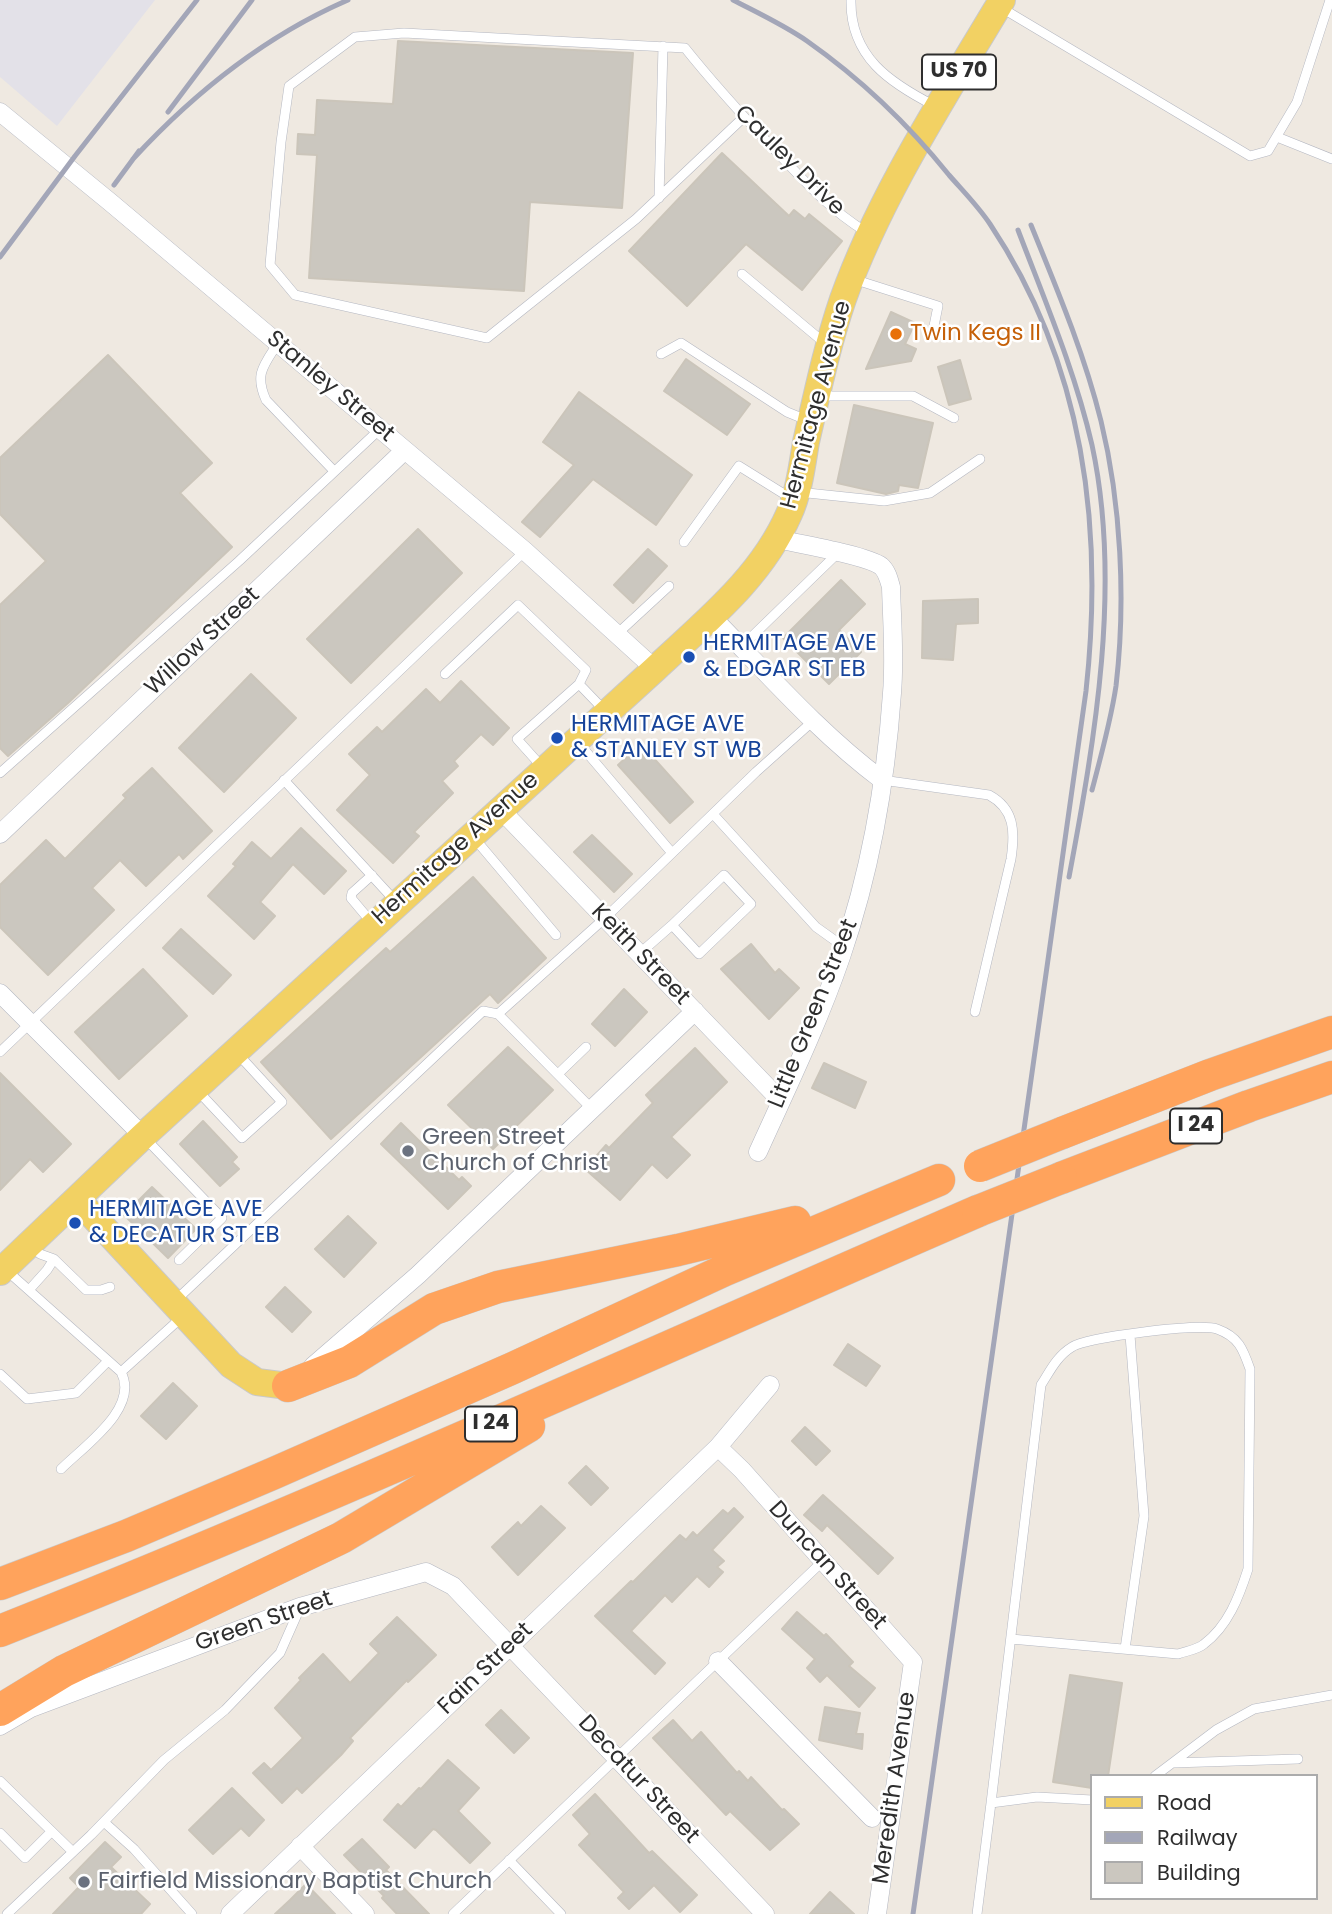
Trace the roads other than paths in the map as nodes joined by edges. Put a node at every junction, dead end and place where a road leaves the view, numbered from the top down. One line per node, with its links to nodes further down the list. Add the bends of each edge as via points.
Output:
1 (851, 0): 5 (lane, via 850,18 863,51 891,81)
2 (1330, 0): 8 (lane, via 1297,102)
3 (1000, 3): 5 (main road, US 70); 8 (lane, via 1250,156 1268,151)
4 (663, 46): 7 (lane, Cauley Drive, via 685,48); 10 (lane); 10 (lane, Cauley Drive, via 404,33 355,37 289,86 270,265 295,295 487,338)
5 (938, 107): 11 (main road, Hermitage Avenue / US 70)
6 (0, 112): 15 (street, Stanley Street)
7 (744, 117): 10 (lane); 11 (lane, Cauley Drive, via 817,195)
8 (1277, 137): 9 (lane)
9 (1332, 159)
10 (659, 198)
11 (871, 235): 13 (main road, Hermitage Avenue / US 70)
12 (741, 274): 16 (lane)
13 (852, 279): 14 (lane, via 938,306); 16 (main road, Hermitage Avenue / US 70)
14 (933, 331)
15 (278, 343): 20 (street, Stanley Street); 23 (lane, via 261,369 260,386 266,400)
16 (828, 346): 18 (main road, Hermitage Avenue / US 70)
17 (661, 354): 18 (lane, via 681,343 787,412)
18 (813, 409): 19 (lane, via 913,396); 24 (main road, Hermitage Avenue / US 70)
19 (954, 418)
20 (380, 429): 21 (street, Stanley Street); 23 (lane)
21 (405, 450): 27 (street, Stanley Street); 45 (street, Willow Street)
22 (980, 458): 24 (lane, via 930,493 884,501)
23 (334, 471): 40 (lane)
24 (795, 496): 25 (main road, Hermitage Avenue / US 70); 26 (lane, via 739,467)
25 (777, 539): 28 (street, Little Green Street); 30 (main road, Hermitage Avenue / US 70, via 758,567)
26 (684, 542)
27 (525, 551): 31 (street, Stanley Street); 41 (lane)
28 (839, 553): 32 (lane); 42 (street, Little Green Street, via 881,566 891,587 892,691)
29 (669, 586): 31 (lane)
30 (711, 616): 32 (street); 33 (main road, Hermitage Avenue / US 70)
31 (617, 634): 33 (street, Stanley Street)
32 (741, 647): 37 (street)
33 (655, 669): 36 (main road, Hermitage Avenue / US 70)
34 (445, 674): 35 (lane, via 518,605 586,670)
35 (579, 684): 36 (lane); 39 (lane, via 517,739)
36 (607, 713): 38 (main road, Hermitage Avenue / US 70)
37 (813, 721): 42 (street); 44 (lane)
38 (576, 740): 39 (main road, Hermitage Avenue / US 70); 47 (lane)
39 (544, 769): 43 (main road, Hermitage Avenue / US 70)
40 (0, 773)
41 (284, 780): 48 (lane); 60 (lane)
42 (882, 780): 54 (street, Little Green Street); 58 (lane, via 989,795 1009,811 1012,859)
43 (500, 809): 46 (main road, Hermitage Avenue / US 70); 50 (street, Keith Street)
44 (713, 814): 47 (lane); 54 (lane, via 816,927)
45 (0, 834)
46 (471, 835): 49 (main road, Hermitage Avenue / US 70); 53 (lane)
47 (672, 853): 50 (lane)
48 (372, 875): 49 (lane); 51 (lane, via 351,898)
49 (397, 903): 51 (main road, Hermitage Avenue / US 70)
50 (605, 918): 55 (street, Keith Street); 59 (lane)
51 (374, 925): 63 (main road, Hermitage Avenue / US 70)
52 (672, 925): 52 (lane, via 699,954 751,904 724,875); 55 (lane)
53 (556, 935)
54 (844, 947): 68 (street, Little Green Street)
55 (639, 954): 57 (street, Keith Street)
56 (0, 993): 60 (street)
57 (695, 1012): 68 (street, Keith Street); 69 (street)
58 (975, 1012)
59 (498, 1014): 65 (lane); 80 (lane, via 483,1011)
60 (30, 1023): 64 (lane); 70 (street)
61 (1332, 1032): 72 (highway, I 24, bridge)
62 (586, 1047): 65 (lane)
63 (235, 1051): 67 (main road, Hermitage Avenue / US 70); 67 (lane, via 282,1102 242,1138)
64 (0, 1052)
65 (558, 1074): 69 (lane)
66 (1332, 1077): 82 (highway, I 24, bridge, via 978,1211)
67 (196, 1088): 70 (main road, Hermitage Avenue / US 70)
68 (781, 1101): 71 (street, Little Green Street)
69 (592, 1109): 86 (street, via 418,1275)
70 (143, 1136): 73 (main road, Hermitage Avenue / US 70); 76 (lane, via 222,1218)
71 (758, 1152)
72 (939, 1180): 86 (highway, via 759,1233 498,1287 434,1309 349,1362); 91 (highway, I 24, via 725,1270 272,1474)
73 (77, 1199): 74 (main road, Hermitage Avenue / US 70); 80 (main road)
74 (29, 1244): 75 (lane); 77 (main road, Hermitage Avenue / US 70)
75 (54, 1259): 78 (lane, via 86,1290); 79 (lane)
76 (179, 1260)
77 (2, 1270): 79 (lane)
78 (110, 1287)
79 (29, 1290): 83 (lane)
80 (178, 1309): 84 (lane); 86 (main road, via 243,1375 265,1384)
81 (1130, 1335): 94 (lane, via 1073,1346 1055,1361 1041,1385); 96 (lane, via 1144,1516); 96 (lane, via 1199,1326 1218,1329 1241,1344 1250,1368 1248,1569 1225,1622 1202,1646 1178,1654)
82 (659, 1350): 93 (highway, I 24, via 220,1542); 100 (highway, via 341,1538 64,1671)
83 (108, 1361): 84 (lane); 85 (lane, via 76,1393 27,1399)
84 (121, 1372): 89 (lane, via 125,1393 118,1414)
85 (0, 1374)
86 (288, 1385)
87 (770, 1385): 88 (street, Fain Street)
88 (718, 1447): 90 (street, Duncan Street); 95 (street, Fain Street)
89 (61, 1469)
90 (823, 1560): 97 (lane); 98 (street, Duncan Street)
91 (0, 1584)
92 (300, 1607): 95 (street, Green Street, via 426,1572 453,1586); 101 (street, Green Street, via 31,1708); 110 (lane, via 281,1653)
93 (0, 1631)
94 (1011, 1639): 96 (lane); 108 (lane)
95 (511, 1645): 102 (street, Decatur Street); 113 (street, Fain Street)
96 (1125, 1649)
97 (718, 1661): 102 (lane); 109 (street)
98 (913, 1661): 123 (street, Meredith Avenue)
99 (1332, 1695): 104 (lane, via 1254,1709)
100 (0, 1710)
101 (0, 1726)
102 (616, 1756): 115 (lane); 122 (street, Decatur Street)
103 (1298, 1759): 104 (lane)
104 (1171, 1763): 105 (lane)
105 (1157, 1774)
106 (0, 1781): 111 (lane)
107 (1090, 1800): 108 (lane, via 1037,1797)
108 (991, 1803): 124 (lane)
109 (872, 1818)
110 (104, 1822): 114 (lane); 117 (lane)
111 (51, 1832): 112 (lane, via 25,1858); 114 (lane)
112 (0, 1833)
113 (300, 1846): 118 (street, Fain Street); 119 (street)
114 (73, 1852): 116 (lane)
115 (509, 1860): 120 (lane); 121 (lane)
116 (7, 1914)
117 (192, 1914)
118 (230, 1914)
119 (365, 1914)
120 (453, 1914)
121 (561, 1914)
122 (765, 1914)
123 (877, 1914)
124 (977, 1914)

